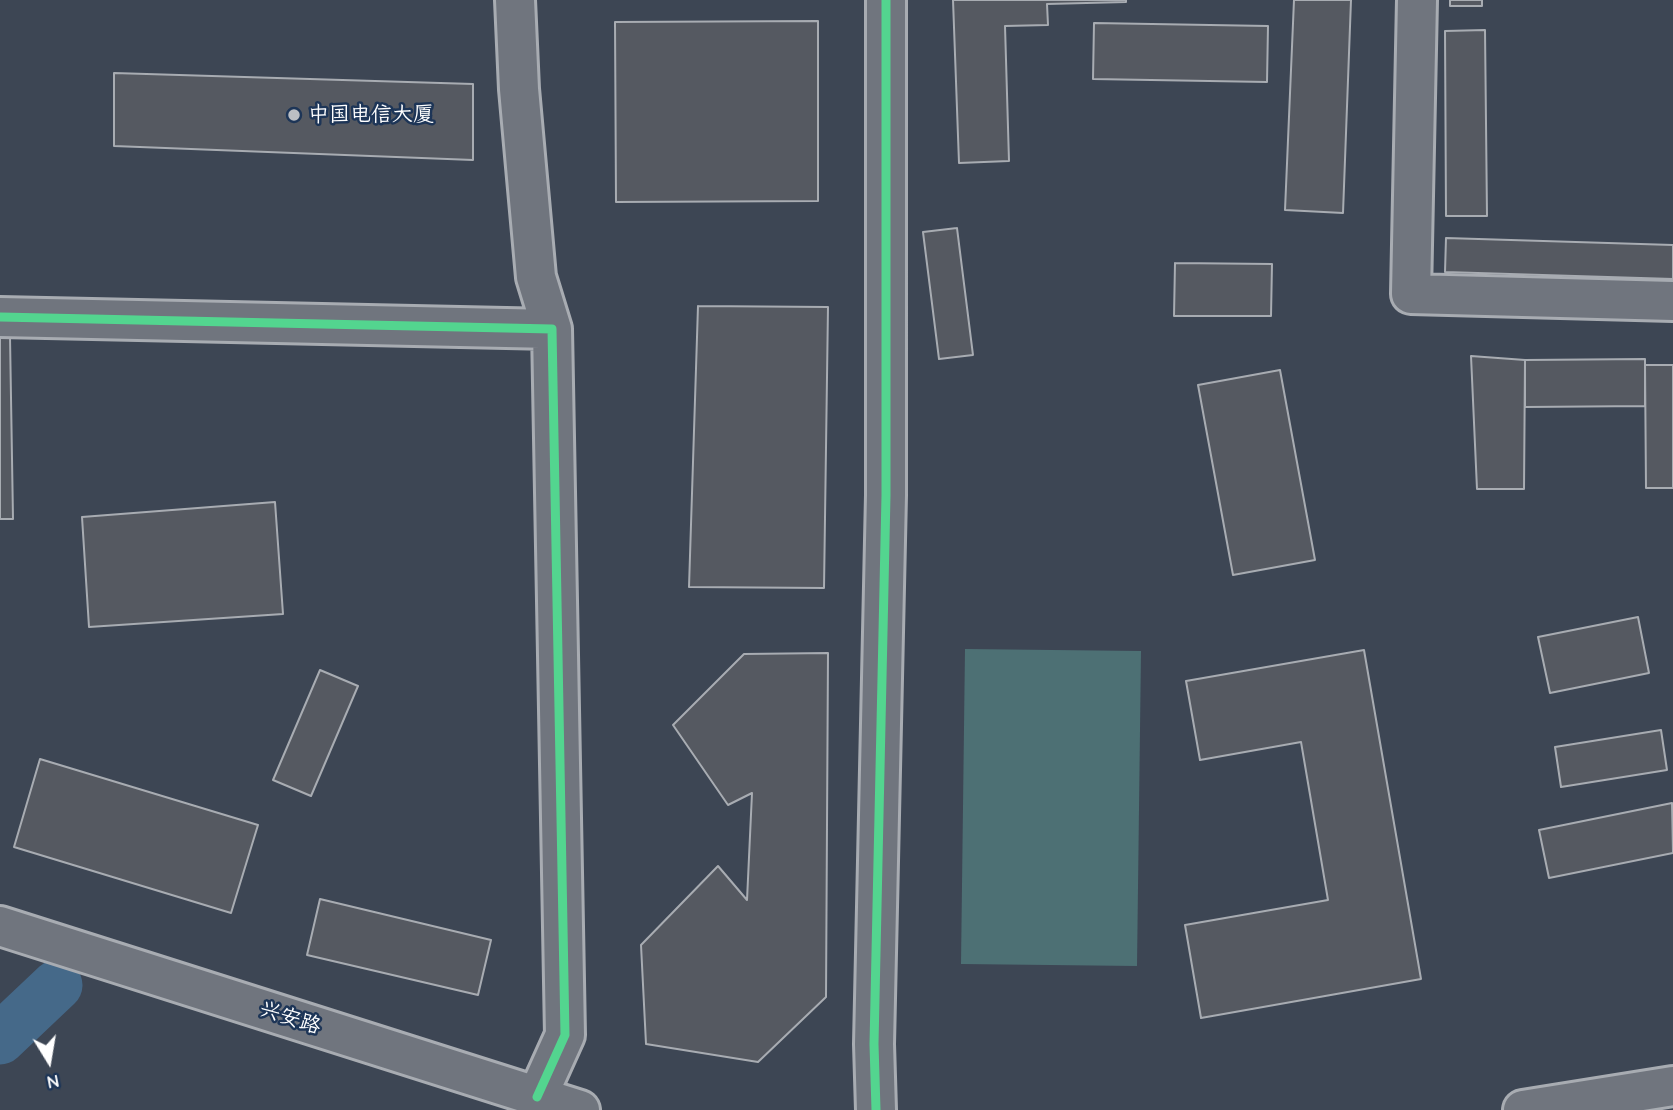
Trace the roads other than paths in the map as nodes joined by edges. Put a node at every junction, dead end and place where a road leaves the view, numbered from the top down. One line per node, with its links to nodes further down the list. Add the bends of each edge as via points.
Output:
1 (515, 0): 6 (street, via 536,277)
2 (886, 0): 11 (street, via 886,495)
3 (1417, 0): 4 (street, via 1411,294)
4 (1673, 301)
5 (0, 317): 6 (street)
6 (552, 329): 9 (street, via 565,1035)
7 (0, 926): 9 (street, 兴安路)
8 (1673, 1086): 12 (street)
9 (537, 1097): 10 (street, 兴安路)
10 (580, 1110)
11 (876, 1110)
12 (1522, 1110)

